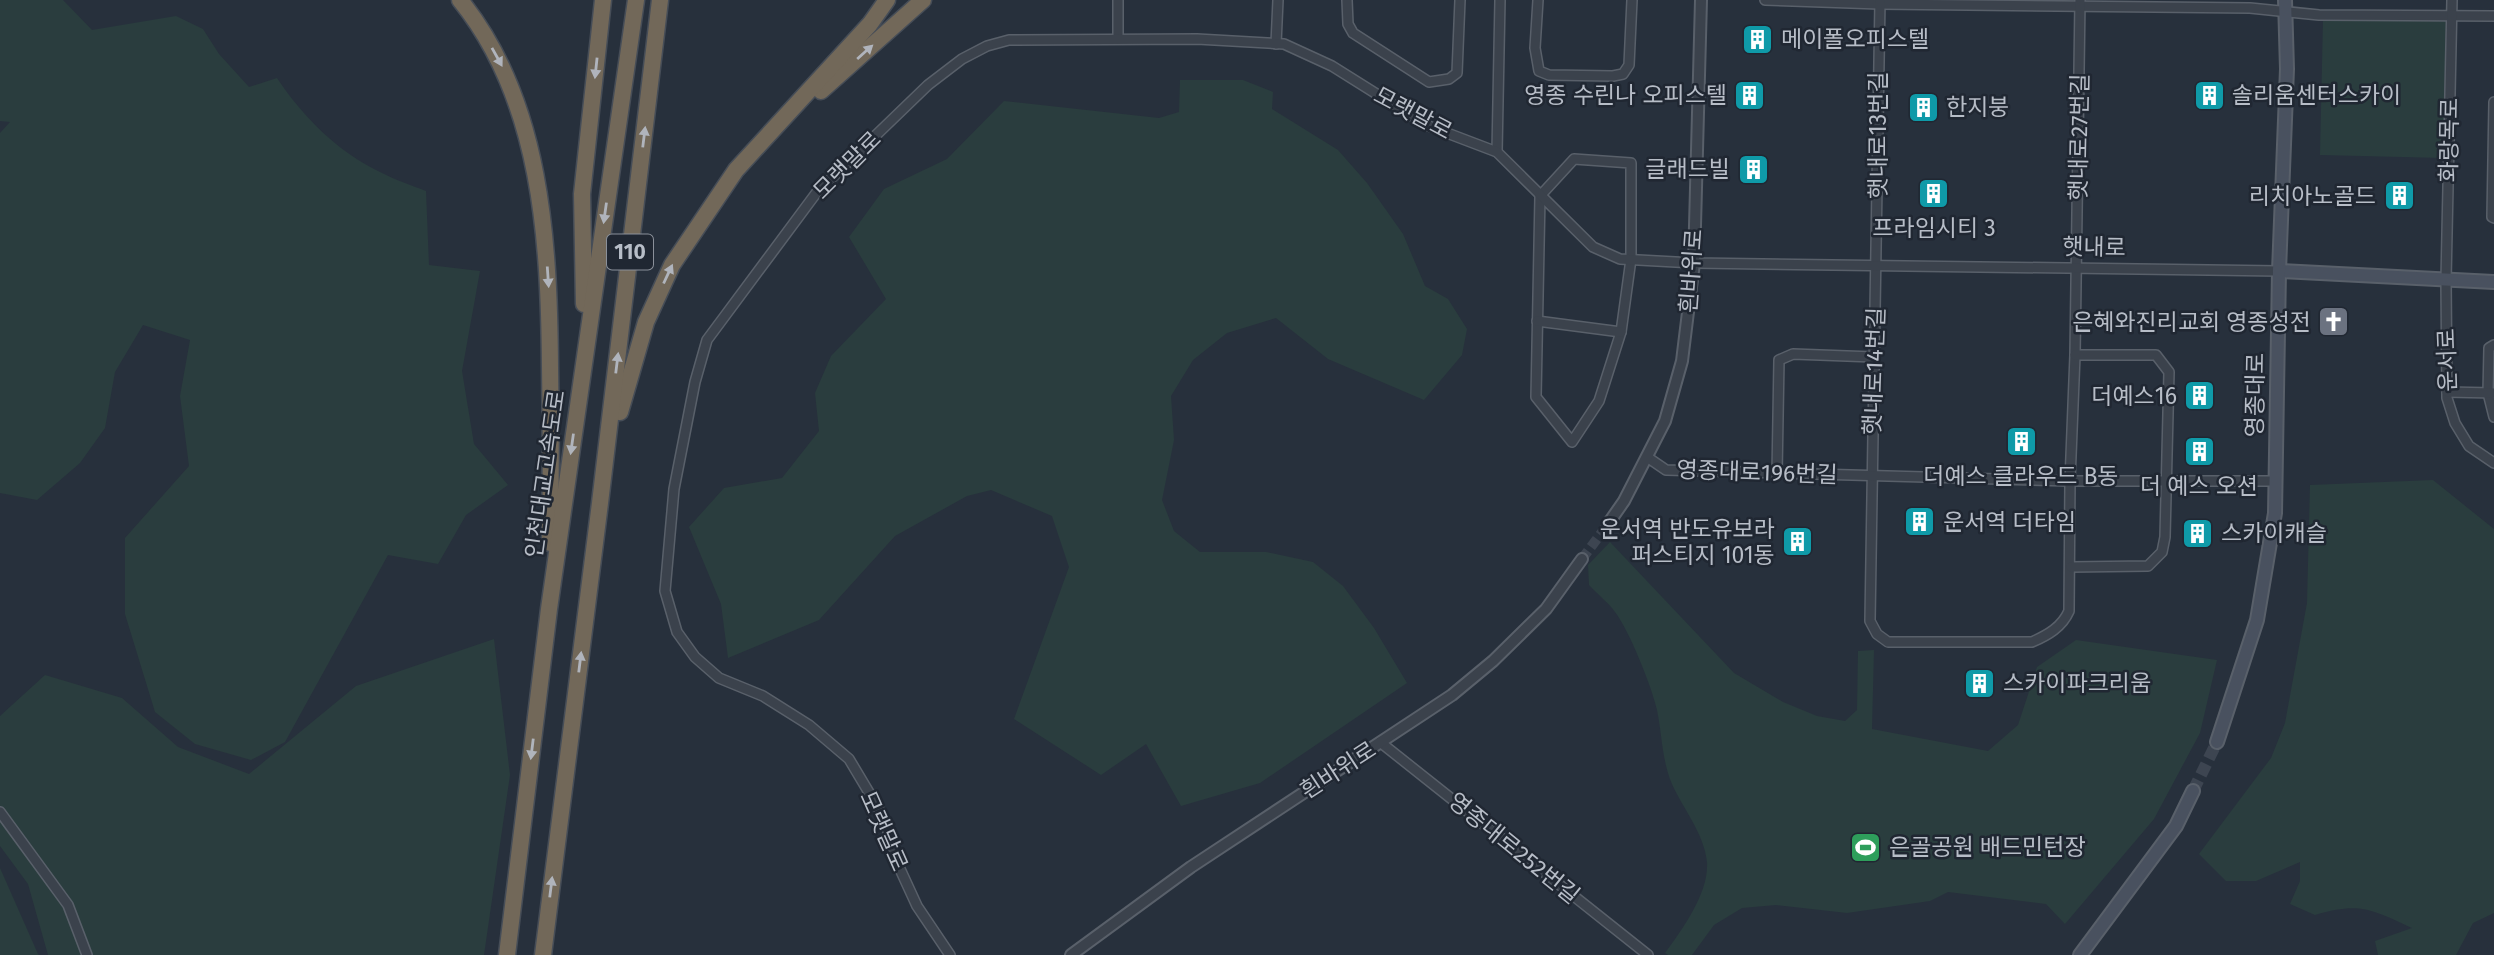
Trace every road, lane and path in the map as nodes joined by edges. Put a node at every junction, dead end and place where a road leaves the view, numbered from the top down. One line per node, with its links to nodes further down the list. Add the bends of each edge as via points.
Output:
1 (460, 0): 58 (highway, one-way to 58, via 501,64 520,113 545,235 550,308)
2 (603, 0): 41 (highway, one-way to 41, via 582,194)
3 (636, 0): 41 (highway, 인천대교고속도로 / 110, one-way to 41)
4 (660, 0): 54 (highway, 110, one-way to 4)
5 (887, 0): 30 (highway, via 736,170)
6 (923, 0): 30 (highway, one-way to 6, via 787,125)
7 (1118, 0): 22 (street)
8 (1278, 0): 23 (street)
9 (1348, 0): 10 (street, via 1348,24 1353,33 1429,82 1457,73)
10 (1460, 0)
11 (1500, 0): 26 (street)
12 (1538, 0): 13 (street, via 1535,48 1539,71 1613,76 1623,74 1629,65)
13 (1632, 0)
14 (1701, 0): 32 (street, 흰바위로)
15 (1765, 0): 17 (street)
16 (2452, 0): 20 (street, 화랑목로)
17 (1879, 2): 18 (street); 33 (street, 햇내로13번길)
18 (2080, 3): 19 (street); 34 (street, 햇내로27번길)
19 (2285, 6): 20 (street, via 2319,15); 35 (main road, 영종대로, via 2287,69)
20 (2452, 15): 21 (street); 36 (street, 화랑목로)
21 (2494, 16)
22 (1118, 40): 23 (street, 모랫말로); 66 (street, 모랫말로, via 1009,40 987,46 962,59 904,107 817,192 707,341 678,464 665,591 677,632 695,657 719,678 763,696 809,725 849,760 883,816 917,906)
23 (1276, 44): 26 (street, 모랫말로, via 1332,66 1426,125)
24 (2494, 102): 25 (street)
25 (2494, 111): 27 (street)
26 (1497, 152): 28 (street, 모랫말로)
27 (2494, 169): 29 (street)
28 (1540, 196): 31 (street, 모랫말로, via 1593,247 1619,259); 31 (street, via 1574,159 1631,163); 38 (street)
29 (2494, 218)
30 (699, 224): 54 (highway, one-way to 30, via 624,393 646,322 672,265)
31 (1631, 259): 32 (street, 모랫말로); 39 (street)
32 (1694, 263): 33 (street, 햇내로); 47 (street, 흰바위로, via 1682,361 1665,421)
33 (1877, 266): 34 (street, 햇내로); 43 (street, 햇내로14번길)
34 (2076, 268): 35 (street, 햇내로); 42 (street, 햇내로27번길)
35 (2278, 271): 36 (main road, 햇내로); 52 (main road, 영종대로)
36 (2446, 280): 37 (main road, 햇내로); 44 (street, 운서로)
37 (2494, 282)
38 (1537, 321): 39 (street); 39 (street, via 1536,397 1572,442 1599,401)
39 (1621, 332)
40 (2494, 345): 45 (street, via 2489,348)
41 (585, 352): 58 (highway, 인천대교고속도로 / 110, one-way to 58)
42 (2076, 355): 51 (street, 햇내로27번길); 53 (street, via 2156,355 2163,363 2169,372)
43 (1874, 357): 49 (street, via 1793,354 1779,360); 50 (street, 햇내로14번길)
44 (2446, 392): 45 (street); 48 (street, 운서로, via 2455,423 2469,446)
45 (2491, 393): 46 (street)
46 (2494, 417)
47 (1647, 457): 49 (street, 영종대로196번길, via 1666,470); 55 (street, 흰바위로)
48 (2494, 463)
49 (1777, 474): 50 (street, 영종대로196번길)
50 (1871, 475): 51 (street, 영종대로196번길); 57 (street, 영종대로196번길, via 1870,621 1888,642 2032,642 2065,622)
51 (2070, 481): 53 (street, 영종대로196번길); 57 (street, 영종대로196번길)
52 (2274, 481): 53 (street, 영종대로196번길); 60 (main road, 영종대로, via 2275,513 2257,620)
53 (2167, 482): 57 (street, via 2162,552 2148,566)
54 (600, 503): 65 (highway, 110, one-way to 54)
55 (1608, 524)
56 (1582, 559): 59 (street, 흰바위로, via 1546,609 1493,661 1452,695)
57 (2071, 567)
58 (549, 609): 64 (highway, 인천대교고속도로 / 110, one-way to 64)
59 (1380, 742): 67 (street, 흰바위로, via 1191,867); 68 (street, 영종대로252번길)
60 (2217, 742)
61 (2193, 791): 69 (main road, via 2176,826)
62 (0, 813): 63 (street, via 68,905)
63 (87, 955)
64 (507, 955)
65 (542, 955)
66 (950, 955)
67 (1071, 955)
68 (1648, 955)
69 (2080, 955)

